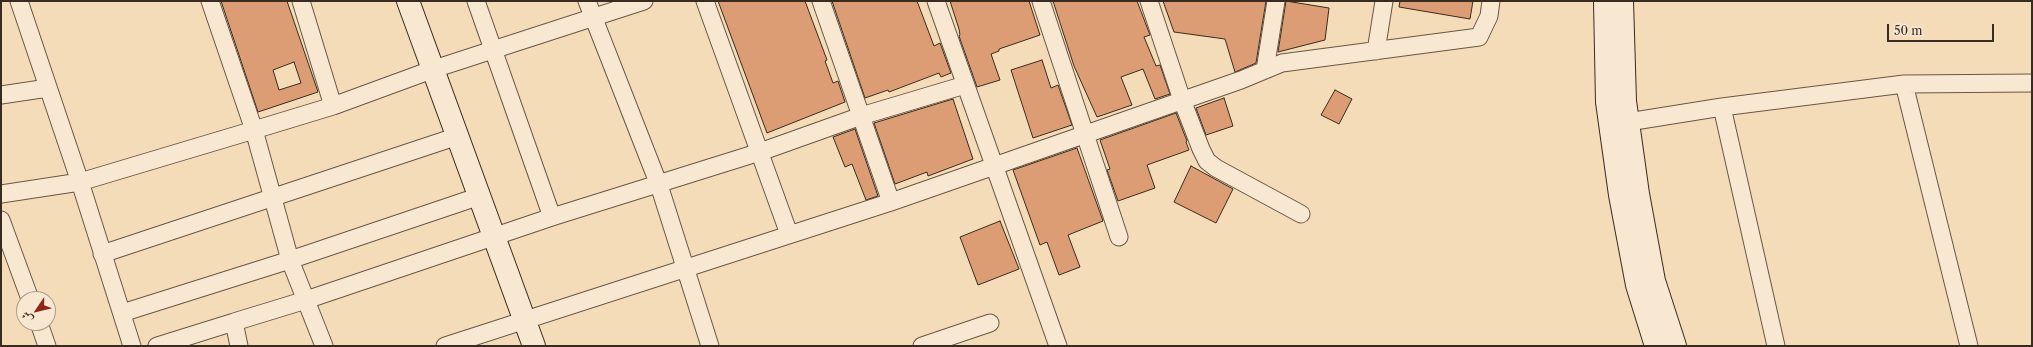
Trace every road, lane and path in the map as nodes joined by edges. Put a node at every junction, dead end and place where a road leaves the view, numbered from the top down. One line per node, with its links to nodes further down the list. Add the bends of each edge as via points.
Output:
1 (19, 1): 26 (street)
2 (210, 1): 33 (street)
3 (301, 1): 29 (street)
4 (408, 1): 21 (street)
5 (476, 1): 19 (street)
6 (587, 1): 18 (street)
7 (644, 1): 18 (street)
8 (705, 1): 36 (street)
9 (821, 1): 31 (street)
10 (936, 1): 25 (street)
11 (1041, 1): 34 (street)
12 (1149, 1): 28 (street)
13 (1276, 1): 22 (street)
14 (1384, 1): 20 (street)
15 (1491, 1): 20 (street, via 1489,16 1479,38)
16 (1605, 1): 70 (street, via 1607,102 1620,195 1637,285)
17 (1622, 1): 32 (street, via 1625,102)
18 (593, 18): 19 (street); 39 (street)
19 (493, 50): 21 (street); 45 (street)
20 (1376, 51): 22 (street, via 1282,63)
21 (434, 70): 29 (street); 35 (street)
22 (1265, 70): 28 (street)
23 (2032, 83): 24 (street)
24 (1904, 84): 30 (street); 73 (street)
25 (965, 85): 31 (street); 37 (street)
26 (48, 88): 27 (street); 38 (street)
27 (1, 95)
28 (1182, 100): 34 (street); 44 (street, via 1207,161)
29 (333, 106): 33 (street)
30 (1722, 107): 32 (street); 72 (street)
31 (861, 116): 36 (street); 43 (street)
32 (1628, 122): 71 (street, via 1654,281)
33 (254, 130): 38 (street); 42 (street)
34 (1086, 133): 37 (street); 48 (street)
35 (458, 136): 41 (street); 42 (street)
36 (760, 152): 39 (street); 47 (street)
37 (994, 167): 43 (street); 69 (street)
38 (80, 182): 40 (street); 50 (street)
39 (659, 184): 45 (street); 52 (street)
40 (1, 194)
41 (480, 196): 49 (street); 51 (street)
42 (273, 199): 50 (street); 51 (street)
43 (891, 202): 47 (street)
44 (1302, 214)
45 (552, 217): 49 (street)
46 (1, 220): 53 (street)
47 (789, 234): 52 (street)
48 (1119, 236)
49 (494, 237): 54 (street); 56 (street)
50 (102, 254): 55 (street)
51 (290, 260): 54 (street); 55 (street)
52 (685, 269): 56 (street); 67 (street)
53 (27, 291)
54 (306, 300): 57 (street); 64 (street)
55 (122, 313): 61 (street)
56 (524, 320): 65 (street); 66 (street)
57 (234, 322): 62 (street); 63 (street)
58 (990, 323): 68 (street)
59 (42, 331): 60 (street)
60 (47, 346)
61 (132, 346)
62 (157, 346)
63 (239, 346)
64 (324, 346)
65 (445, 346)
66 (534, 346)
67 (710, 346)
68 (922, 346)
69 (1058, 346)
70 (1656, 346)
71 (1675, 346)
72 (1776, 346)
73 (1969, 346)

